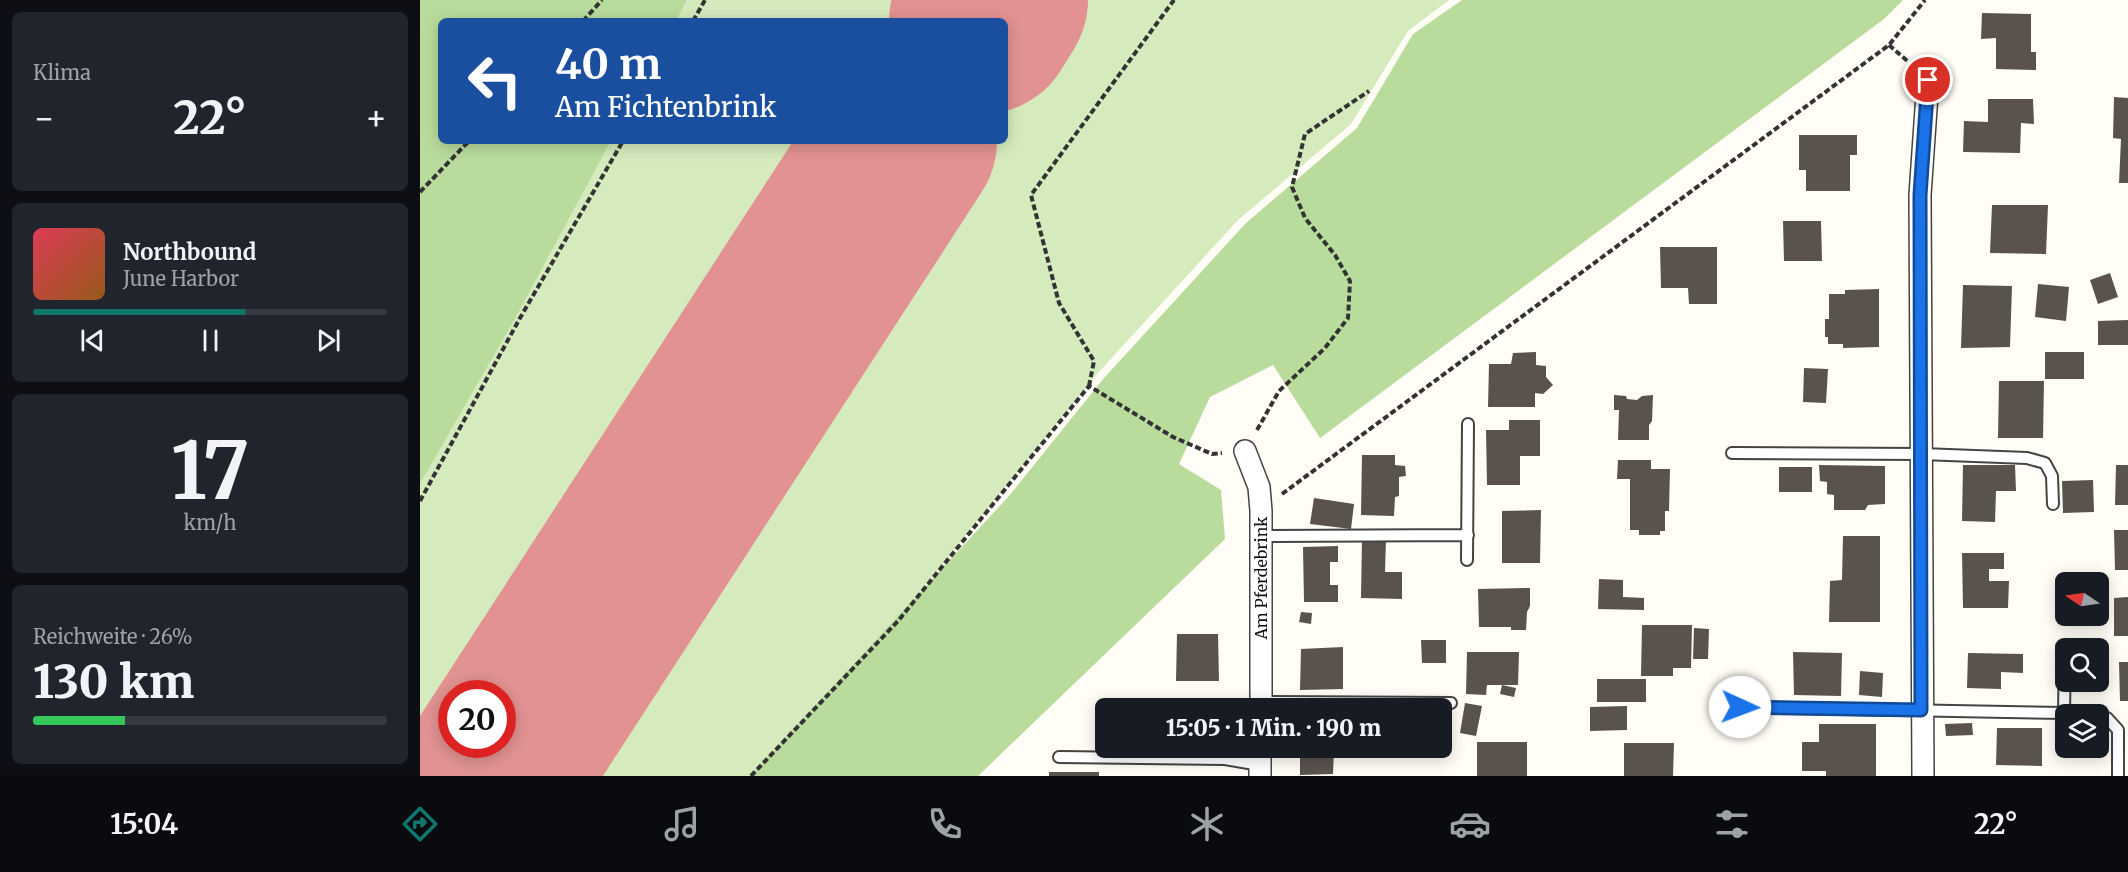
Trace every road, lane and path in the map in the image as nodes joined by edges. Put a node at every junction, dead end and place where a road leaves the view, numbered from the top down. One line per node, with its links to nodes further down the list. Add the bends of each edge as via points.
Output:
1 (602, 0): 5 (path)
2 (705, 0): 6 (path)
3 (1174, 0): 12 (path, via 1031,195 1059,303 1094,361)
4 (1925, 0): 19 (path, via 1889,45)
5 (585, 18)
6 (695, 18)
7 (1928, 80): 16 (street, via 1920,203)
8 (1369, 91): 14 (path, via 1305,134 1293,187 1305,218 1350,281 1348,318 1325,348 1279,391)
9 (466, 144): 11 (path)
10 (622, 144): 17 (path, via 520,318)
11 (420, 192)
12 (1089, 386): 14 (path, via 1173,437 1212,454); 30 (path, via 898,621)
13 (1468, 424): 20 (lane)
14 (1245, 451): 19 (street, Am Pferdebrink, via 1259,487)
15 (1732, 453): 16 (lane)
16 (1922, 454): 18 (lane, via 2027,458 2045,463 2052,476); 25 (street)
17 (420, 501)
18 (2054, 504)
19 (1262, 512): 21 (street, Am Pferdebrink)
20 (1468, 535): 21 (lane); 22 (lane)
21 (1262, 536): 23 (street, Am Pferdebrink)
22 (1467, 560)
23 (1261, 698)
24 (1740, 707): 25 (lane)
25 (1921, 710): 26 (lane); 31 (street)
26 (2055, 714)
27 (2109, 720): 32 (lane, via 2118,730)
28 (1059, 757): 29 (lane)
29 (1260, 763)
30 (751, 776)
31 (1923, 776)
32 (2118, 776)

